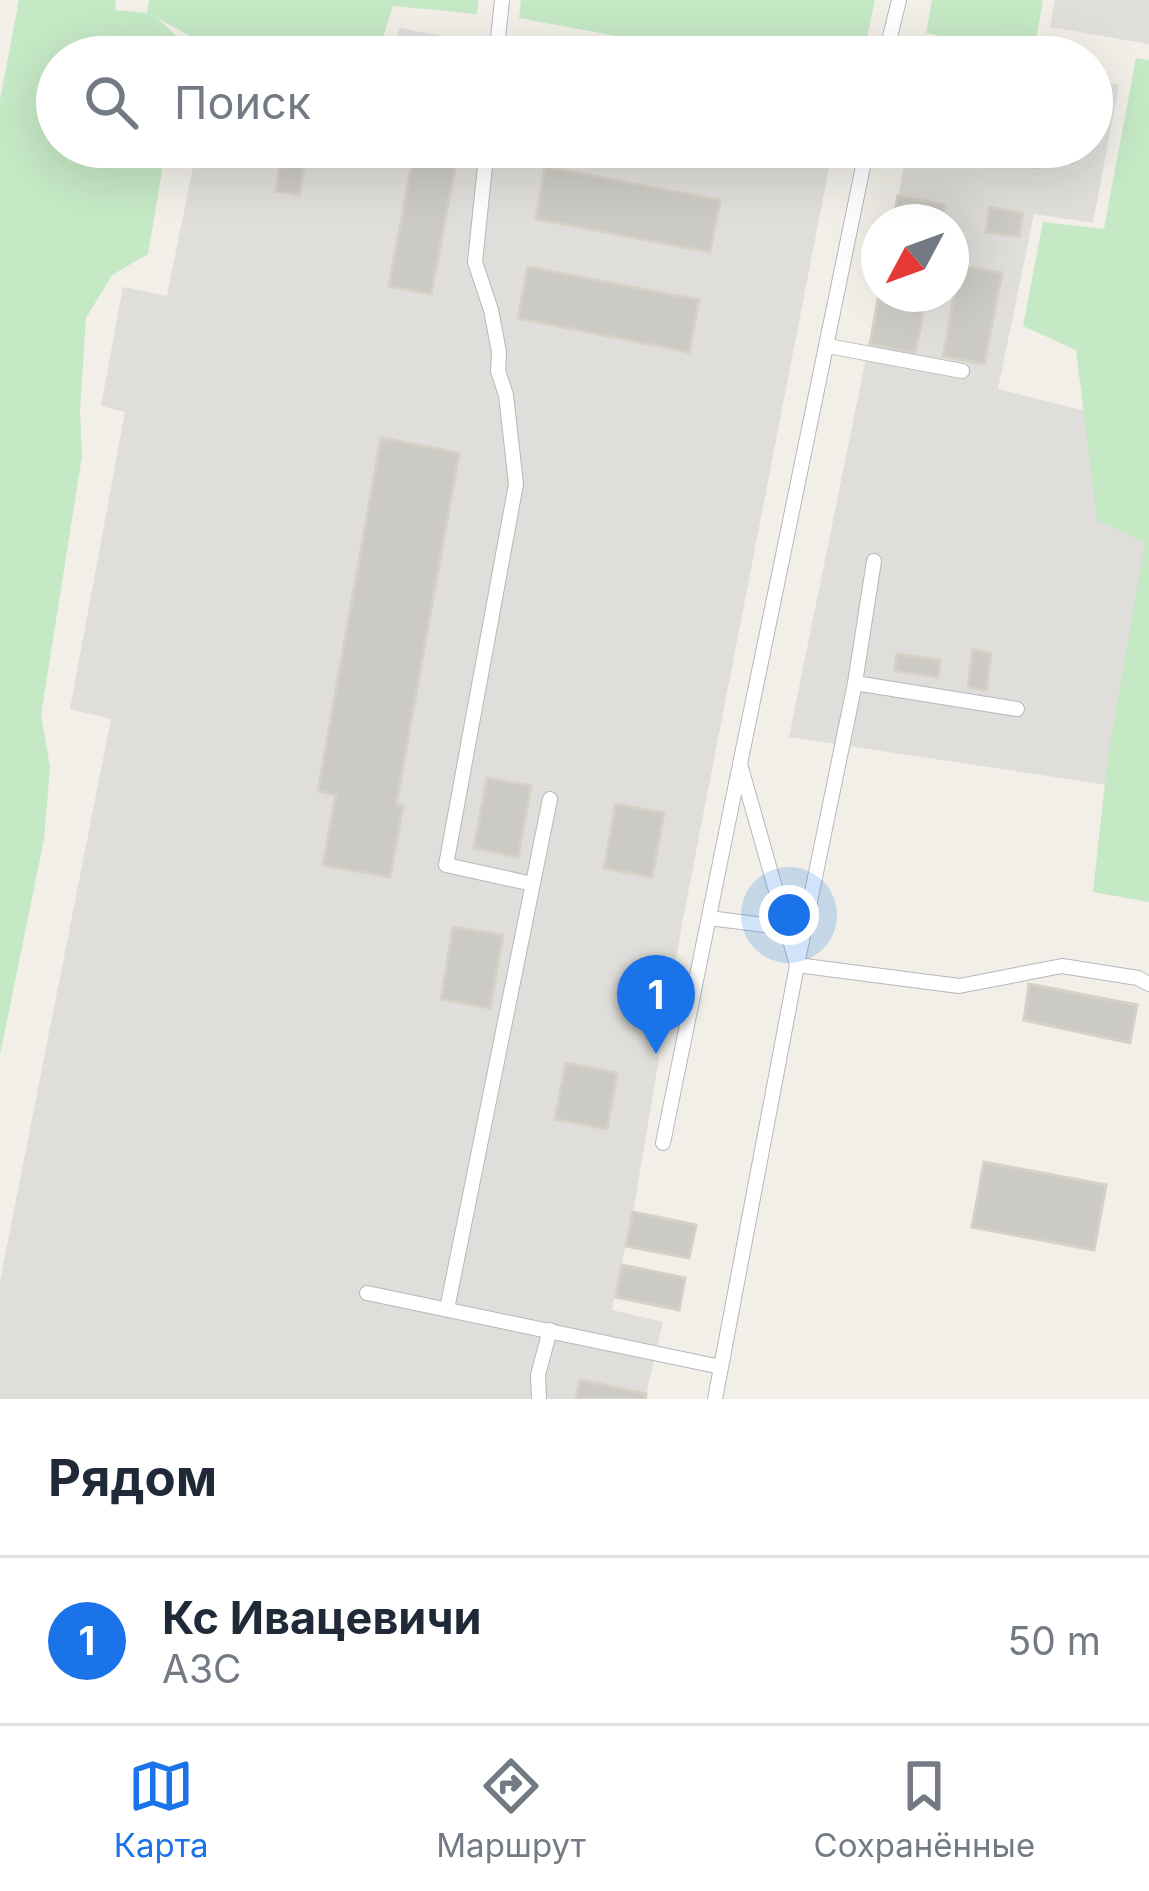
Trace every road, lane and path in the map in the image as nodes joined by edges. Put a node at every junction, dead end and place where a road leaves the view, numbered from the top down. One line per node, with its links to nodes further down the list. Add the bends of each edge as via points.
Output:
1 (502, 0): 3 (lane)
2 (899, 0): 4 (lane)
3 (498, 36)
4 (890, 36)
5 (485, 168): 14 (lane, via 475,262 499,352 516,484 446,866)
6 (863, 168): 7 (lane)
7 (829, 346): 8 (lane); 12 (lane)
8 (962, 371)
9 (874, 561): 10 (lane)
10 (855, 683): 11 (lane); 17 (lane)
11 (1017, 709)
12 (740, 764): 15 (lane); 16 (lane)
13 (550, 800): 14 (lane)
14 (533, 884): 21 (lane)
15 (709, 918): 16 (lane); 19 (lane)
16 (787, 928): 17 (lane)
17 (797, 965): 18 (lane, via 958,986 1062,966); 23 (lane)
18 (1149, 984)
19 (663, 1143)
20 (367, 1293): 21 (lane)
21 (447, 1309): 22 (lane)
22 (550, 1330): 23 (lane); 24 (lane)
23 (721, 1366): 25 (lane)
24 (539, 1399)
25 (715, 1399)

